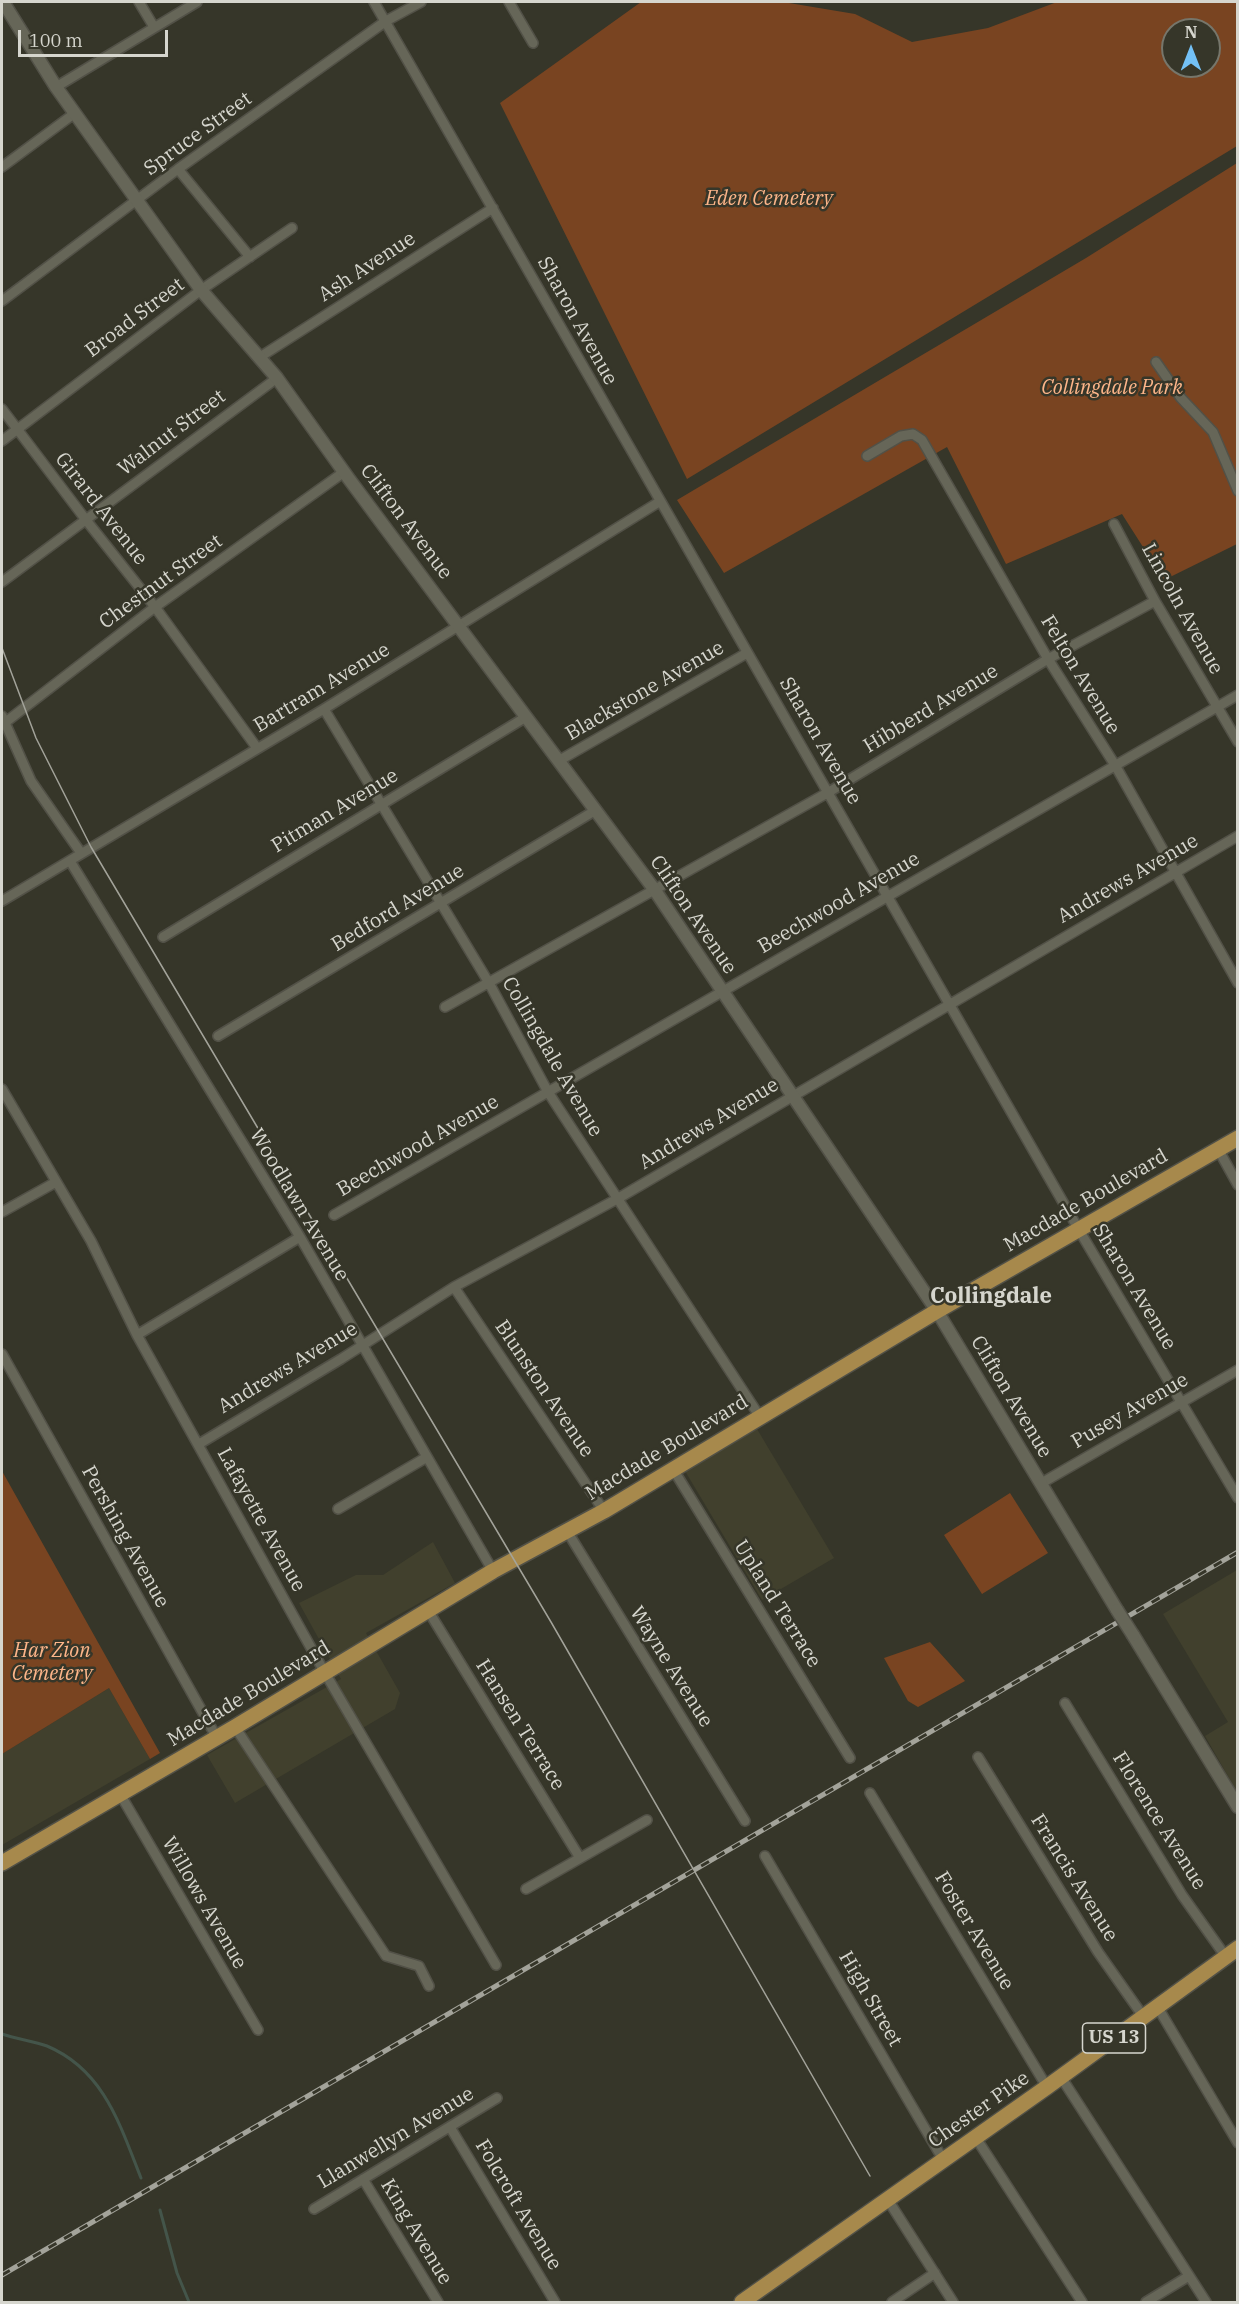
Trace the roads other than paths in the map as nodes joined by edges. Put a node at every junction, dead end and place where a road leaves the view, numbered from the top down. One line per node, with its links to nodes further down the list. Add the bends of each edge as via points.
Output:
1 (3, 2): 10 (street, Clifton Avenue)
2 (139, 2): 8 (street)
3 (197, 2): 8 (street)
4 (374, 2): 7 (street, Sharon Avenue)
5 (421, 2): 7 (street, Spruce Street)
6 (509, 2): 9 (street)
7 (386, 21): 13 (street, Spruce Street); 15 (street, Sharon Avenue)
8 (154, 27): 10 (street)
9 (533, 43)
10 (56, 87): 11 (street, Clifton Avenue)
11 (75, 113): 12 (street); 14 (street, Clifton Avenue)
12 (2, 167)
13 (178, 169): 14 (street, Spruce Street); 17 (street)
14 (138, 201): 18 (street, Clifton Avenue); 19 (street, Spruce Street)
15 (493, 208): 20 (street, Ash Avenue); 29 (street, Sharon Avenue)
16 (292, 228): 17 (street, Broad Street)
17 (250, 257): 18 (street, Broad Street)
18 (201, 290): 20 (street, Clifton Avenue); 24 (street, Broad Street)
19 (2, 301)
20 (260, 357): 22 (street, Clifton Avenue)
21 (1156, 362): 28 (street, via 1181,398 1213,432)
22 (278, 378): 27 (street, Clifton Avenue); 30 (street, Walnut Street)
23 (2, 408): 24 (street, Girard Avenue)
24 (17, 430): 25 (street, Broad Street); 30 (street, Girard Avenue)
25 (2, 441)
26 (867, 456): 37 (street, Felton Avenue, via 901,436 913,434 922,440)
27 (344, 472): 34 (street, Chestnut Street); 35 (street, Clifton Avenue)
28 (1238, 491)
29 (659, 502): 35 (street, Bartram Avenue); 36 (street, Sharon Avenue)
30 (86, 520): 32 (street, Walnut Street); 34 (street, Girard Avenue)
31 (1114, 524): 33 (street, Lincoln Avenue)
32 (2, 582)
33 (1155, 601): 37 (street, Hibberd Avenue); 39 (street, Lincoln Avenue)
34 (155, 607): 42 (street, Chestnut Street); 44 (street, Girard Avenue)
35 (459, 626): 40 (street, Bartram Avenue); 41 (street, Clifton Avenue)
36 (747, 653): 45 (street, Blackstone Avenue); 47 (street, Sharon Avenue)
37 (1048, 659): 46 (street, Felton Avenue); 47 (street, Hibberd Avenue)
38 (1238, 695): 39 (street, Beechwood Avenue)
39 (1216, 707): 43 (street, Lincoln Avenue); 46 (street, Beechwood Avenue)
40 (324, 709): 44 (street, Bartram Avenue); 48 (street, Collingdale Avenue)
41 (526, 717): 45 (street, Clifton Avenue); 48 (street, Pitman Avenue)
42 (2, 721): 51 (street, via 32,781)
43 (1238, 742)
44 (257, 748): 51 (street, Bartram Avenue)
45 (560, 760): 49 (street, Clifton Avenue)
46 (1115, 765): 53 (street, Felton Avenue); 55 (street, Beechwood Avenue)
47 (829, 792): 54 (street, Hibberd Avenue); 55 (street, Sharon Avenue)
48 (380, 805): 57 (street, Collingdale Avenue); 58 (street, Pitman Avenue)
49 (596, 810): 54 (street, Clifton Avenue); 57 (street, Bedford Avenue)
50 (1238, 836): 53 (street, Andrews Avenue)
51 (81, 853): 52 (street, Bartram Avenue)
52 (70, 861): 56 (street, Bartram Avenue); 76 (street, Woodlawn Avenue)
53 (1174, 874): 60 (street, Felton Avenue); 62 (street, Andrews Avenue)
54 (654, 889): 59 (street, Hibberd Avenue); 61 (street, Clifton Avenue)
55 (888, 896): 61 (street, Beechwood Avenue); 62 (street, Sharon Avenue)
56 (2, 901)
57 (440, 904): 59 (street, Collingdale Avenue); 64 (street, Bedford Avenue)
58 (163, 937)
59 (489, 983): 63 (street, Hibberd Avenue); 66 (street, Collingdale Avenue)
60 (1238, 983)
61 (721, 992): 66 (street, Beechwood Avenue); 67 (street, Clifton Avenue)
62 (948, 1003): 67 (street, Andrews Avenue); 75 (street, Sharon Avenue)
63 (445, 1007)
64 (218, 1036)
65 (2, 1089): 70 (street, Lafayette Avenue)
66 (548, 1092): 72 (street, Collingdale Avenue); 74 (street, Beechwood Avenue)
67 (794, 1095): 72 (street, Andrews Avenue); 78 (street, Clifton Avenue)
68 (1238, 1138): 69 (main road, Macdade Boulevard)
69 (1218, 1149): 71 (street); 75 (main road, Macdade Boulevard)
70 (56, 1182): 73 (street); 79 (street, Lafayette Avenue)
71 (1238, 1185)
72 (617, 1199): 77 (street, Andrews Avenue); 84 (street, Collingdale Avenue)
73 (2, 1212)
74 (334, 1215)
75 (1078, 1230): 78 (main road, Macdade Boulevard); 83 (street, Sharon Avenue)
76 (300, 1237): 79 (street); 80 (street, Woodlawn Avenue)
77 (453, 1287): 80 (street, Andrews Avenue); 91 (street, Blunston Avenue)
78 (937, 1311): 84 (main road, Macdade Boulevard); 88 (street, Clifton Avenue)
79 (138, 1335): 85 (street, Lafayette Avenue)
80 (360, 1346): 85 (street, Andrews Avenue); 86 (street, Woodlawn Avenue)
81 (2, 1354): 98 (street, Pershing Avenue)
82 (1238, 1370): 83 (street, Pusey Avenue)
83 (1182, 1401): 88 (street, Pusey Avenue); 89 (street, Sharon Avenue)
84 (760, 1417): 87 (main road, Macdade Boulevard)
85 (199, 1444): 95 (street, Lafayette Avenue)
86 (427, 1457): 90 (street); 93 (street, Woodlawn Avenue)
87 (672, 1469): 91 (main road, Macdade Boulevard); 100 (street, Upland Terrace)
88 (1040, 1484): 103 (street, Clifton Avenue, bridge)
89 (1238, 1498)
90 (339, 1509)
91 (604, 1511): 92 (main road, Macdade Boulevard)
92 (567, 1532): 93 (main road, Macdade Boulevard); 105 (street, Wayne Avenue)
93 (493, 1571): 94 (main road, Macdade Boulevard)
94 (429, 1612): 95 (main road, Macdade Boulevard); 107 (street, Hansen Terrace)
95 (325, 1673): 97 (main road, Macdade Boulevard); 111 (street, Lafayette Avenue)
96 (1065, 1703): 110 (street, Florence Avenue, via 1182,1895)
97 (235, 1727): 98 (main road, Macdade Boulevard); 112 (street, via 386,1956 419,1966)
98 (217, 1738): 102 (main road, Macdade Boulevard)
99 (978, 1757): 114 (street, Francis Avenue, via 1098,1952)
100 (850, 1758)
101 (870, 1792): 117 (street, Foster Avenue)
102 (120, 1794): 108 (main road); 115 (street, Willows Avenue)
103 (1238, 1807)
104 (647, 1820): 107 (street)
105 (745, 1821)
106 (765, 1856): 122 (street, High Street)
107 (580, 1858): 109 (street)
108 (2, 1863)
109 (526, 1889)
110 (1232, 1952): 113 (main road, Chester Pike / US 13)
111 (496, 1965)
112 (429, 1986)
113 (1157, 2006): 114 (main road, Chester Pike / US 13); 121 (street)
114 (1143, 2016): 116 (main road, Chester Pike / US 13)
115 (258, 2030)
116 (1061, 2077): 117 (main road, Chester Pike / US 13); 127 (street)
117 (1047, 2087): 120 (main road, Chester Pike / US 13)
118 (497, 2098): 119 (street, Llanwellyn Avenue)
119 (450, 2127): 123 (street, Llanwellyn Avenue); 129 (street, Folcroft Avenue)
120 (976, 2138): 122 (main road, Chester Pike / US 13); 133 (street)
121 (1238, 2143)
122 (944, 2160): 124 (main road, Chester Pike / US 13)
123 (363, 2179): 125 (street, Llanwellyn Avenue); 128 (street, King Avenue)
124 (888, 2200): 126 (street); 130 (main road, Chester Pike / US 13)
125 (314, 2209)
126 (934, 2274): 131 (street); 132 (street)
127 (1189, 2276): 134 (street); 135 (street)
128 (438, 2302)
129 (555, 2302)
130 (742, 2302)
131 (892, 2302)
132 (953, 2302)
133 (1082, 2302)
134 (1146, 2302)
135 (1206, 2302)

